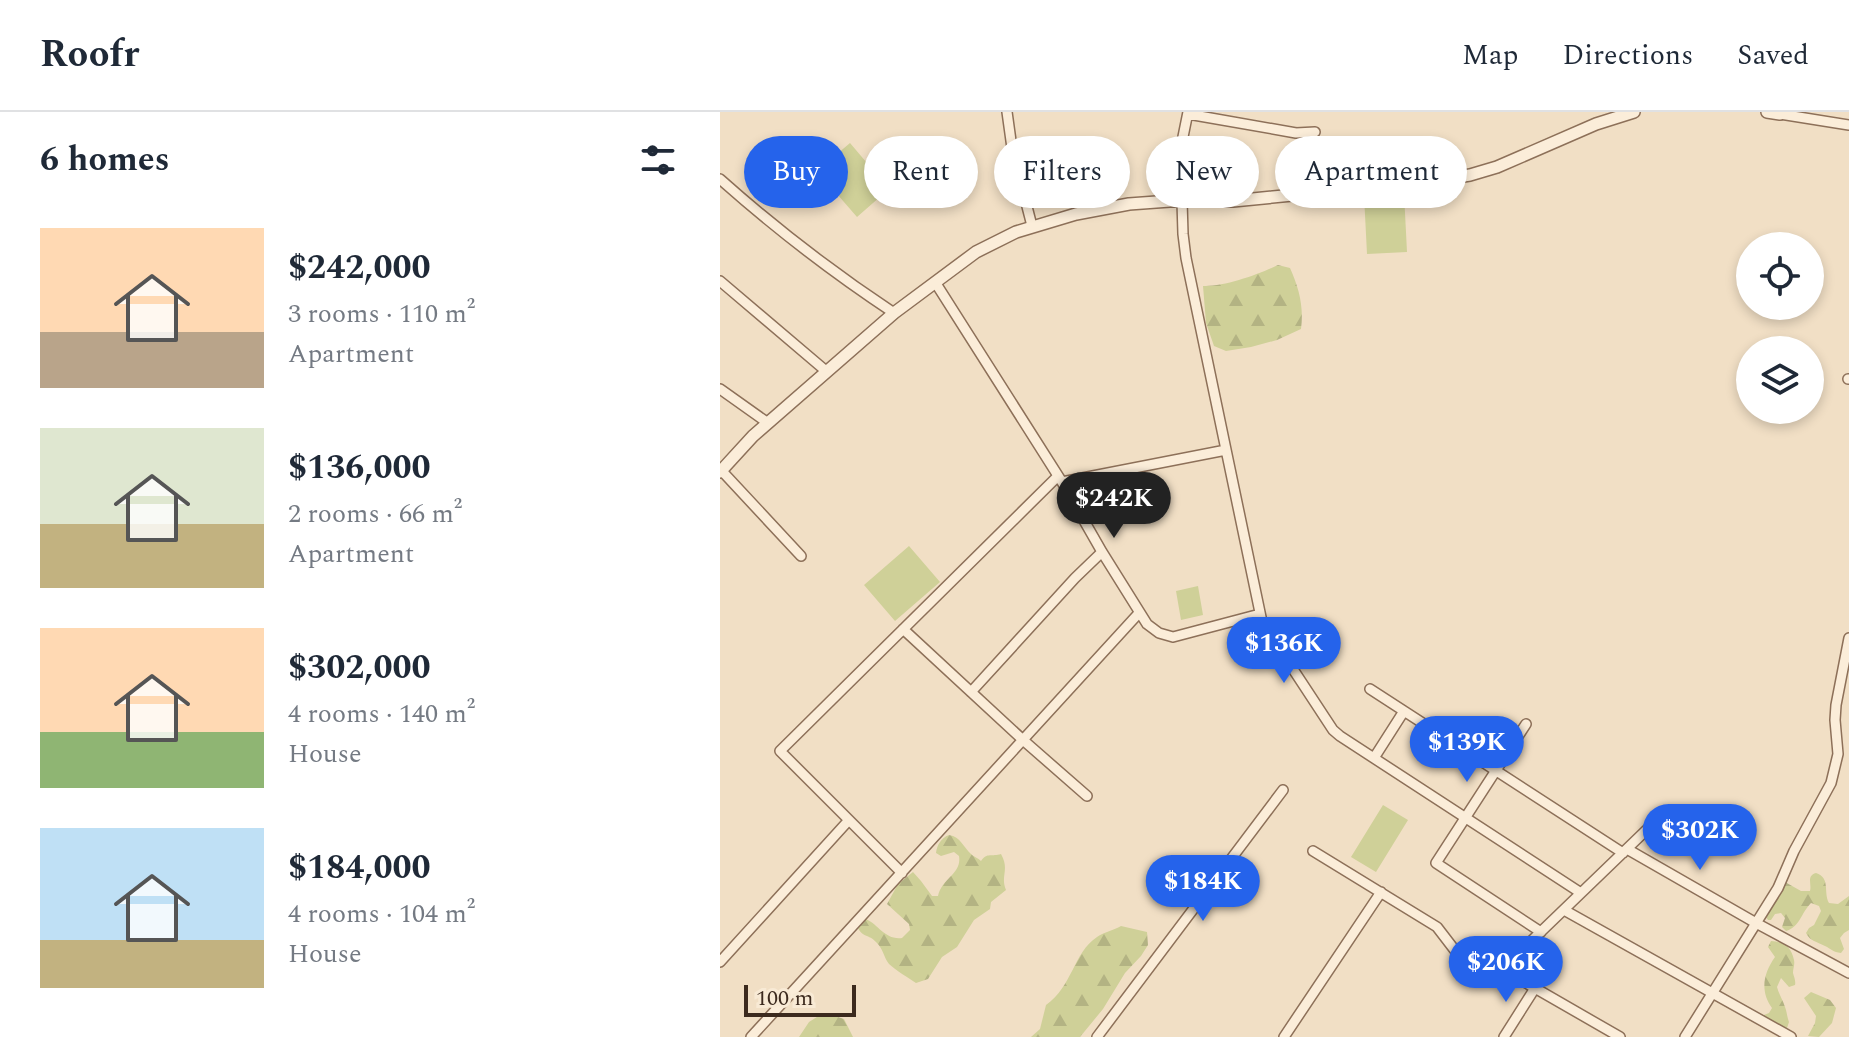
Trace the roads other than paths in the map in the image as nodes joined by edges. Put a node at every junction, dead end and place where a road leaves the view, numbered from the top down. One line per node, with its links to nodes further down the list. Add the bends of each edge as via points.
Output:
1 (1007, 112): 12 (street)
2 (1634, 112): 9 (street, via 1470,175)
3 (1188, 113): 6 (street); 7 (street)
4 (1776, 113): 5 (street)
5 (1849, 125)
6 (1315, 132)
7 (1185, 136)
8 (720, 179): 15 (street, via 826,267)
9 (1259, 198)
10 (1146, 203): 12 (street)
11 (1177, 208): 19 (street)
12 (1032, 226): 14 (street, via 988,245)
13 (720, 281): 16 (street)
14 (935, 282): 15 (street); 21 (street)
15 (894, 313): 16 (street)
16 (826, 371): 18 (street)
17 (720, 389): 18 (street)
18 (768, 423): 20 (street)
19 (1226, 450): 21 (street); 25 (street)
20 (721, 471): 23 (street)
21 (1060, 479): 22 (street); 26 (street)
22 (1102, 552): 24 (street); 30 (street)
23 (801, 556)
24 (1139, 613): 25 (street, via 1154,629 1173,637); 33 (street)
25 (1260, 614): 34 (street, via 1333,730)
26 (903, 629): 30 (street); 40 (street, via 780,751)
27 (1849, 638): 28 (street)
28 (1844, 687): 47 (street, via 1835,720 1838,754 1831,783)
29 (1370, 689): 31 (street)
30 (971, 692): 33 (street)
31 (1404, 711): 34 (street); 35 (street)
32 (1526, 724): 35 (street)
33 (1023, 740): 37 (street); 43 (street)
34 (1374, 758): 39 (street)
35 (1496, 771): 39 (street); 42 (street)
36 (1283, 790): 55 (street)
37 (1087, 796)
38 (1663, 814): 42 (street)
39 (1465, 818): 45 (street); 48 (street, via 1436,863)
40 (849, 820): 43 (street); 49 (street)
41 (1313, 851): 44 (street)
42 (1625, 851): 45 (street); 47 (street)
43 (902, 873): 54 (street)
44 (1381, 892): 51 (street, via 1437,927 1470,970); 56 (street)
45 (1581, 893): 46 (street)
46 (1564, 910): 48 (street); 53 (street)
47 (1756, 923): 50 (street); 53 (street)
48 (1541, 932): 51 (street)
49 (720, 962)
50 (1849, 973)
51 (1497, 974): 52 (street, via 1510,974)
52 (1535, 988): 57 (street); 58 (street)
53 (1712, 993): 59 (street); 60 (street)
54 (751, 1037)
55 (1097, 1037)
56 (1284, 1037)
57 (1504, 1037)
58 (1620, 1037)
59 (1685, 1037)
60 (1791, 1037)

